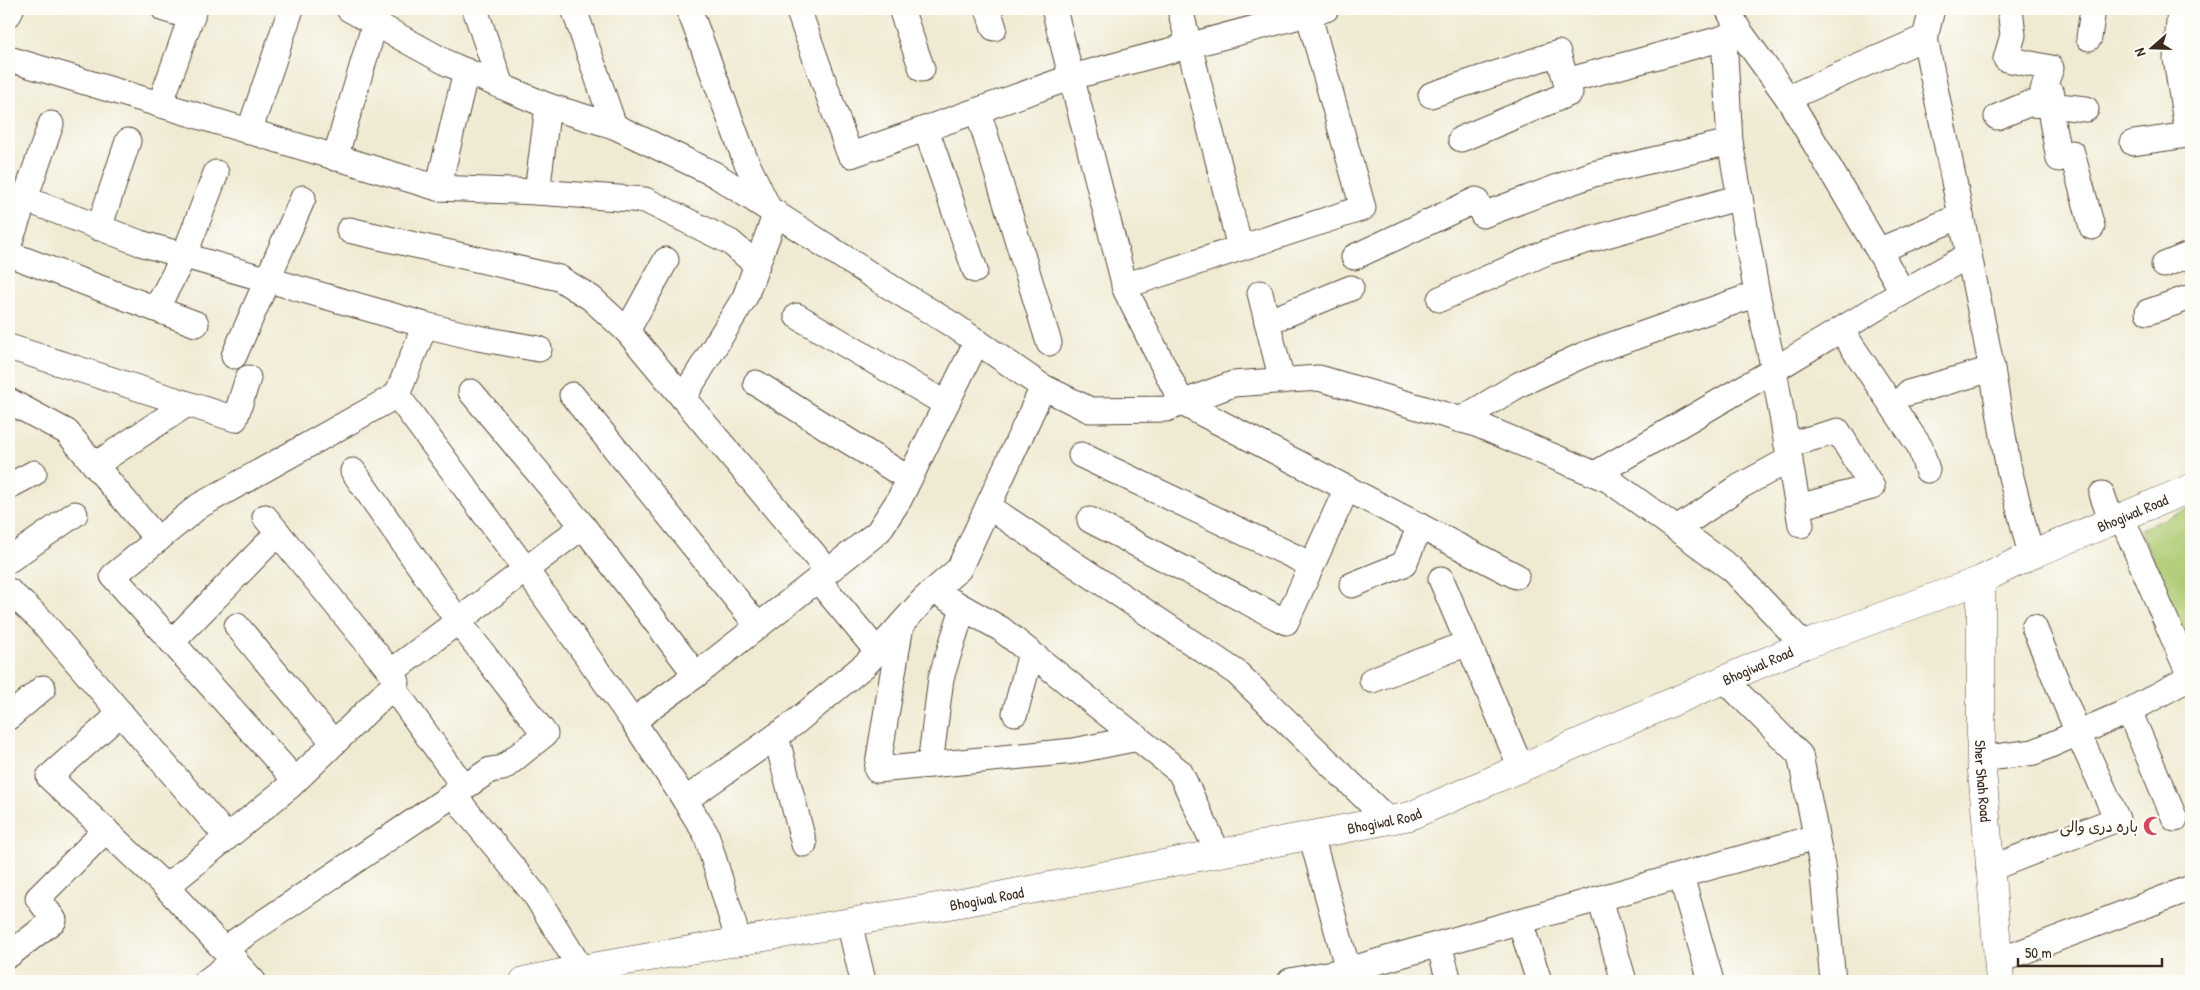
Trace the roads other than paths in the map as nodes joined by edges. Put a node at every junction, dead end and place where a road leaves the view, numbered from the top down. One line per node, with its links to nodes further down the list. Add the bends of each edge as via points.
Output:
1 (11, 9): 18 (street)
2 (164, 9): 17 (street)
3 (291, 9): 41 (street)
4 (350, 9): 19 (street)
5 (475, 9): 29 (street)
6 (574, 9): 39 (street)
7 (690, 9): 53 (street, via 745,159)
8 (798, 9): 40 (street, via 852,155)
9 (901, 9): 25 (street)
10 (1054, 9): 27 (street)
11 (1180, 9): 23 (street)
12 (1932, 9): 21 (street)
13 (2010, 9): 33 (street, via 2012,35 2006,60 2051,68 2044,90 2052,94)
14 (2093, 9): 22 (street)
15 (2180, 9): 45 (street, via 2176,59 2188,135)
16 (1313, 10): 23 (street); 59 (street, via 1363,208)
17 (193, 13): 32 (street)
18 (9, 14)
19 (373, 16): 26 (street, via 448,64); 46 (street)
20 (1730, 25): 28 (street); 31 (street); 44 (street)
21 (1926, 38): 31 (street); 54 (street)
22 (2089, 38)
23 (1188, 45): 27 (street); 59 (street)
24 (9, 59): 32 (street)
25 (922, 69)
26 (466, 71): 29 (street); 48 (street)
27 (1072, 77): 36 (street); 71 (street)
28 (1566, 81): 30 (street, via 1558,53); 42 (street, via 1570,94)
29 (501, 86): 34 (street)
30 (1431, 95)
31 (1788, 98): 60 (street)
32 (160, 105): 41 (street)
33 (2049, 105): 35 (street); 37 (street, via 2028,104); 55 (street, via 2059,159 2072,153)
34 (548, 106): 39 (street); 49 (street)
35 (2086, 109)
36 (978, 111): 40 (street); 87 (street)
37 (1997, 117)
38 (51, 124): 52 (street)
39 (614, 126): 53 (street, via 714,174)
40 (926, 129): 69 (street)
41 (249, 132): 46 (street)
42 (1461, 139)
43 (128, 141): 56 (street)
44 (1730, 142): 50 (street); 65 (street, via 1593,174 1483,215 1476,200)
45 (2133, 143)
46 (335, 158): 48 (street)
47 (216, 173): 64 (street)
48 (438, 188): 49 (street)
49 (537, 192): 67 (street, via 645,200 730,242)
50 (1740, 196): 74 (street); 77 (street, via 1547,252)
51 (304, 198): 70 (street)
52 (25, 199): 56 (street); 58 (street)
53 (773, 211): 67 (street); 86 (street)
54 (1961, 216): 60 (street); 63 (street)
55 (2092, 227)
56 (99, 228): 64 (street)
57 (349, 230): 85 (street, via 559,278 591,298)
58 (9, 244)
59 (1240, 248): 71 (street)
60 (1880, 250): 75 (street, via 1903,292)
61 (9, 254): 78 (street)
62 (2191, 254): 68 (street)
63 (1969, 255): 75 (street); 91 (street)
64 (184, 256): 70 (street); 78 (street)
65 (1354, 257)
66 (666, 260): 85 (street)
67 (757, 265): 101 (street, via 746,297)
68 (2164, 265)
69 (975, 270)
70 (268, 280): 83 (street); 90 (street)
71 (1124, 286): 103 (street)
72 (1351, 288): 81 (street)
73 (1260, 293): 81 (street)
74 (1757, 294): 92 (street); 106 (street, via 1583,355 1520,384)
75 (1900, 294): 84 (street)
76 (2191, 297): 79 (street)
77 (1440, 299)
78 (156, 308): 82 (street)
79 (2148, 312)
80 (797, 316): 105 (street)
81 (1267, 322): 94 (street)
82 (196, 324)
83 (425, 325): 89 (street); 99 (street)
84 (1841, 330): 92 (street); 110 (street, via 1920,448)
85 (627, 331): 101 (street)
86 (977, 341): 96 (street); 105 (street)
87 (1049, 343)
88 (9, 347): 104 (street)
89 (539, 349)
90 (234, 356)
91 (1992, 369): 98 (street); 127 (street, via 2008,465)
92 (1774, 370): 107 (street); 113 (street)
93 (248, 378): 104 (street, via 235,419)
94 (1282, 381): 103 (street, via 1233,384); 106 (street, via 1319,378)
95 (756, 383): 114 (street)
96 (1043, 387): 103 (street, via 1090,410 1166,409); 119 (street)
97 (470, 392): 123 (street)
98 (1908, 393)
99 (398, 395): 126 (street, via 200,506); 130 (street)
100 (572, 395): 142 (street)
101 (683, 398): 131 (street)
102 (9, 401): 109 (street, via 67,432)
103 (1182, 403): 116 (street)
104 (186, 404): 109 (street)
105 (946, 404): 114 (street)
106 (1460, 420): 113 (street)
107 (1789, 452): 107 (street, via 1800,516 1872,487 1838,431); 125 (street)
108 (1081, 455): 129 (street)
109 (95, 465): 126 (street)
110 (1927, 470)
111 (353, 471): 139 (street)
112 (34, 473): 115 (street)
113 (1595, 474): 125 (street, via 1609,480)
114 (909, 479): 131 (street, via 878,532)
115 (9, 486)
116 (1347, 488): 124 (street); 129 (street)
117 (2191, 488): 122 (main road, Bhogiwal Road)
118 (2102, 494): 122 (street)
119 (990, 507): 136 (street, via 960,570); 171 (street, via 1237,673)
120 (74, 514): 128 (street)
121 (1090, 520): 129 (street, via 1286,622)
122 (2117, 520): 127 (main road, Bhogiwal Road); 150 (street)
123 (583, 526): 130 (street); 149 (street)
124 (1420, 526): 132 (street); 135 (street, via 1404,564)
125 (1677, 528): 146 (street, via 1732,569)
126 (158, 540): 144 (street, via 113,576)
127 (2031, 555): 134 (main road, Bhogiwal Road)
128 (9, 560)
129 (1312, 565)
130 (526, 570): 139 (street); 159 (street)
131 (823, 576): 142 (street); 147 (street)
132 (1516, 576)
133 (1441, 579): 145 (street)
134 (1981, 580): 146 (main road, Bhogiwal Road); 164 (main road, Sher Shah Road)
135 (1352, 585)
136 (934, 591): 138 (street); 140 (street)
137 (9, 593): 156 (street, via 40,619)
138 (963, 608): 148 (street, via 1001,629); 165 (street, via 942,678)
139 (458, 621): 151 (street); 168 (street, via 545,734 503,768 490,770)
140 (901, 625): 147 (street); 165 (street, via 877,770)
141 (237, 626): 163 (street)
142 (758, 626): 149 (street)
143 (2034, 627): 160 (street)
144 (172, 642): 151 (street, via 271,525); 167 (street)
145 (1468, 643): 152 (street); 166 (street)
146 (1804, 645): 153 (main road, Bhogiwal Road)
147 (877, 651): 161 (street, via 866,664)
148 (1031, 653): 157 (street); 162 (street)
149 (696, 675): 159 (street)
150 (2191, 678): 155 (street)
151 (392, 679): 163 (street); 168 (street)
152 (1372, 680)
153 (1726, 680): 166 (main road, Bhogiwal Road); 175 (street, via 1800,755)
154 (43, 688): 158 (street)
155 (2128, 711): 160 (street); 170 (street)
156 (121, 713): 172 (street, via 49,777); 174 (street)
157 (1015, 713)
158 (9, 717)
159 (633, 721): 169 (street)
160 (2078, 733): 164 (street, via 2034,752); 178 (street, via 2117,820)
161 (776, 736): 169 (street); 176 (street)
162 (1138, 738): 165 (street, via 1074,751); 177 (street, via 1180,772)
163 (334, 743): 167 (street)
164 (1980, 758): 178 (main road, Sher Shah Road)
165 (930, 765)
166 (1521, 768): 171 (main road, Bhogiwal Road, via 1410,816)
167 (295, 780): 174 (street)
168 (460, 790): 188 (street); 189 (street, via 464,808 536,896)
169 (685, 800): 185 (street, via 706,834)
170 (2176, 819)
171 (1388, 820): 173 (main road, Bhogiwal Road)
172 (106, 830): 180 (street); 186 (street, via 38,898 54,920)
173 (1311, 835): 177 (main road, Bhogiwal Road); 191 (street)
174 (227, 837): 180 (street)
175 (1816, 837): 179 (street); 201 (street, via 1822,865)
176 (804, 844)
177 (1218, 853): 183 (main road, Bhogiwal Road)
178 (1989, 869): 190 (main road, Sher Shah Road)
179 (1681, 876): 182 (street); 200 (street)
180 (166, 887): 188 (street)
181 (2191, 888): 190 (street)
182 (1600, 899): 184 (street); 199 (street)
183 (849, 922): 185 (main road, Bhogiwal Road); 195 (street)
184 (1520, 922): 187 (street); 198 (street)
185 (739, 942): 189 (main road, Bhogiwal Road)
186 (13, 943)
187 (1439, 945): 191 (street); 197 (street)
188 (229, 954): 192 (street); 193 (street)
189 (581, 969): 194 (main road, Bhogiwal Road)
190 (1999, 971)
191 (1349, 976): 196 (street)
192 (207, 981)
193 (253, 981)
194 (524, 981)
195 (863, 981)
196 (1290, 981)
197 (1449, 981)
198 (1539, 981)
199 (1624, 981)
200 (1711, 981)
201 (1833, 981)

